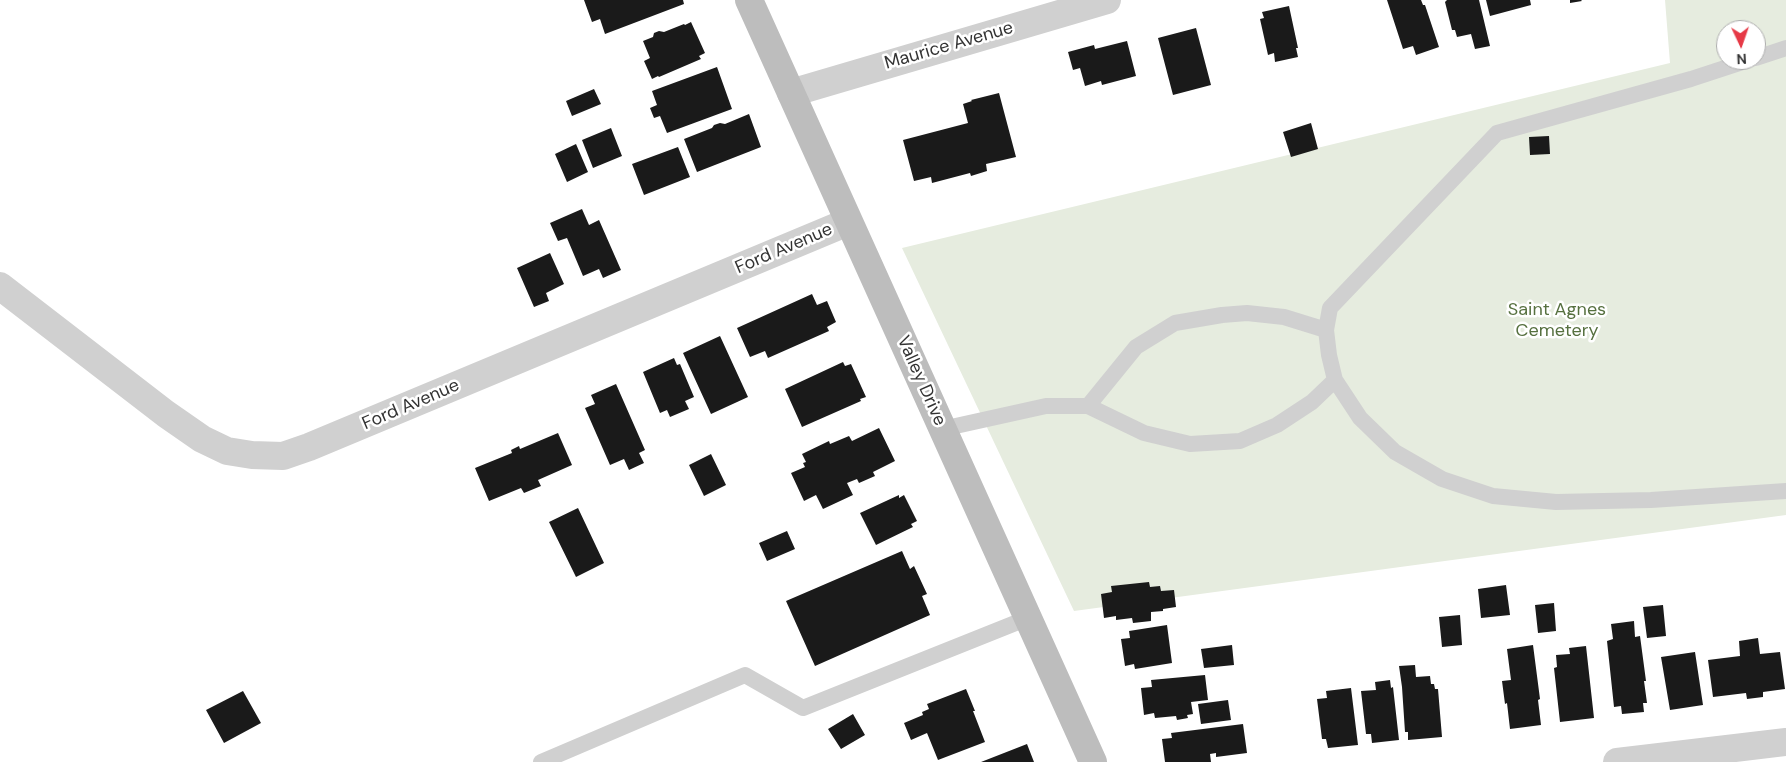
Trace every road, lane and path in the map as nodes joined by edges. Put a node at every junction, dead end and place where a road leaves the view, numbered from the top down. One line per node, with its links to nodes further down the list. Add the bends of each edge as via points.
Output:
1 (749, 0): 6 (main road, Valley Drive)
2 (1107, 0): 6 (street, Maurice Avenue)
3 (1786, 48): 4 (lane)
4 (1766, 55)
5 (1718, 70): 9 (lane, via 1497,133 1330,308)
6 (791, 93): 7 (main road, Valley Drive)
7 (848, 222): 8 (street, Ford Avenue, via 283,456 227,451 202,440); 12 (main road, Valley Drive)
8 (0, 286)
9 (1326, 330): 10 (lane); 11 (lane, via 1284,317 1246,313 1175,323 1136,347)
10 (1334, 380): 11 (lane, via 1312,402 1277,425 1240,442 1190,444 1144,433); 13 (lane, via 1360,418 1395,452 1442,479 1493,496 1556,502 1623,501)
11 (1088, 406): 12 (lane, via 1046,406)
12 (942, 429): 14 (main road, Valley Drive)
13 (1786, 491)
14 (1028, 618): 16 (lane, via 803,708 745,676); 17 (main road, Valley Drive)
15 (1786, 742): 18 (street)
16 (541, 762)
17 (1093, 762)
18 (1617, 762)

